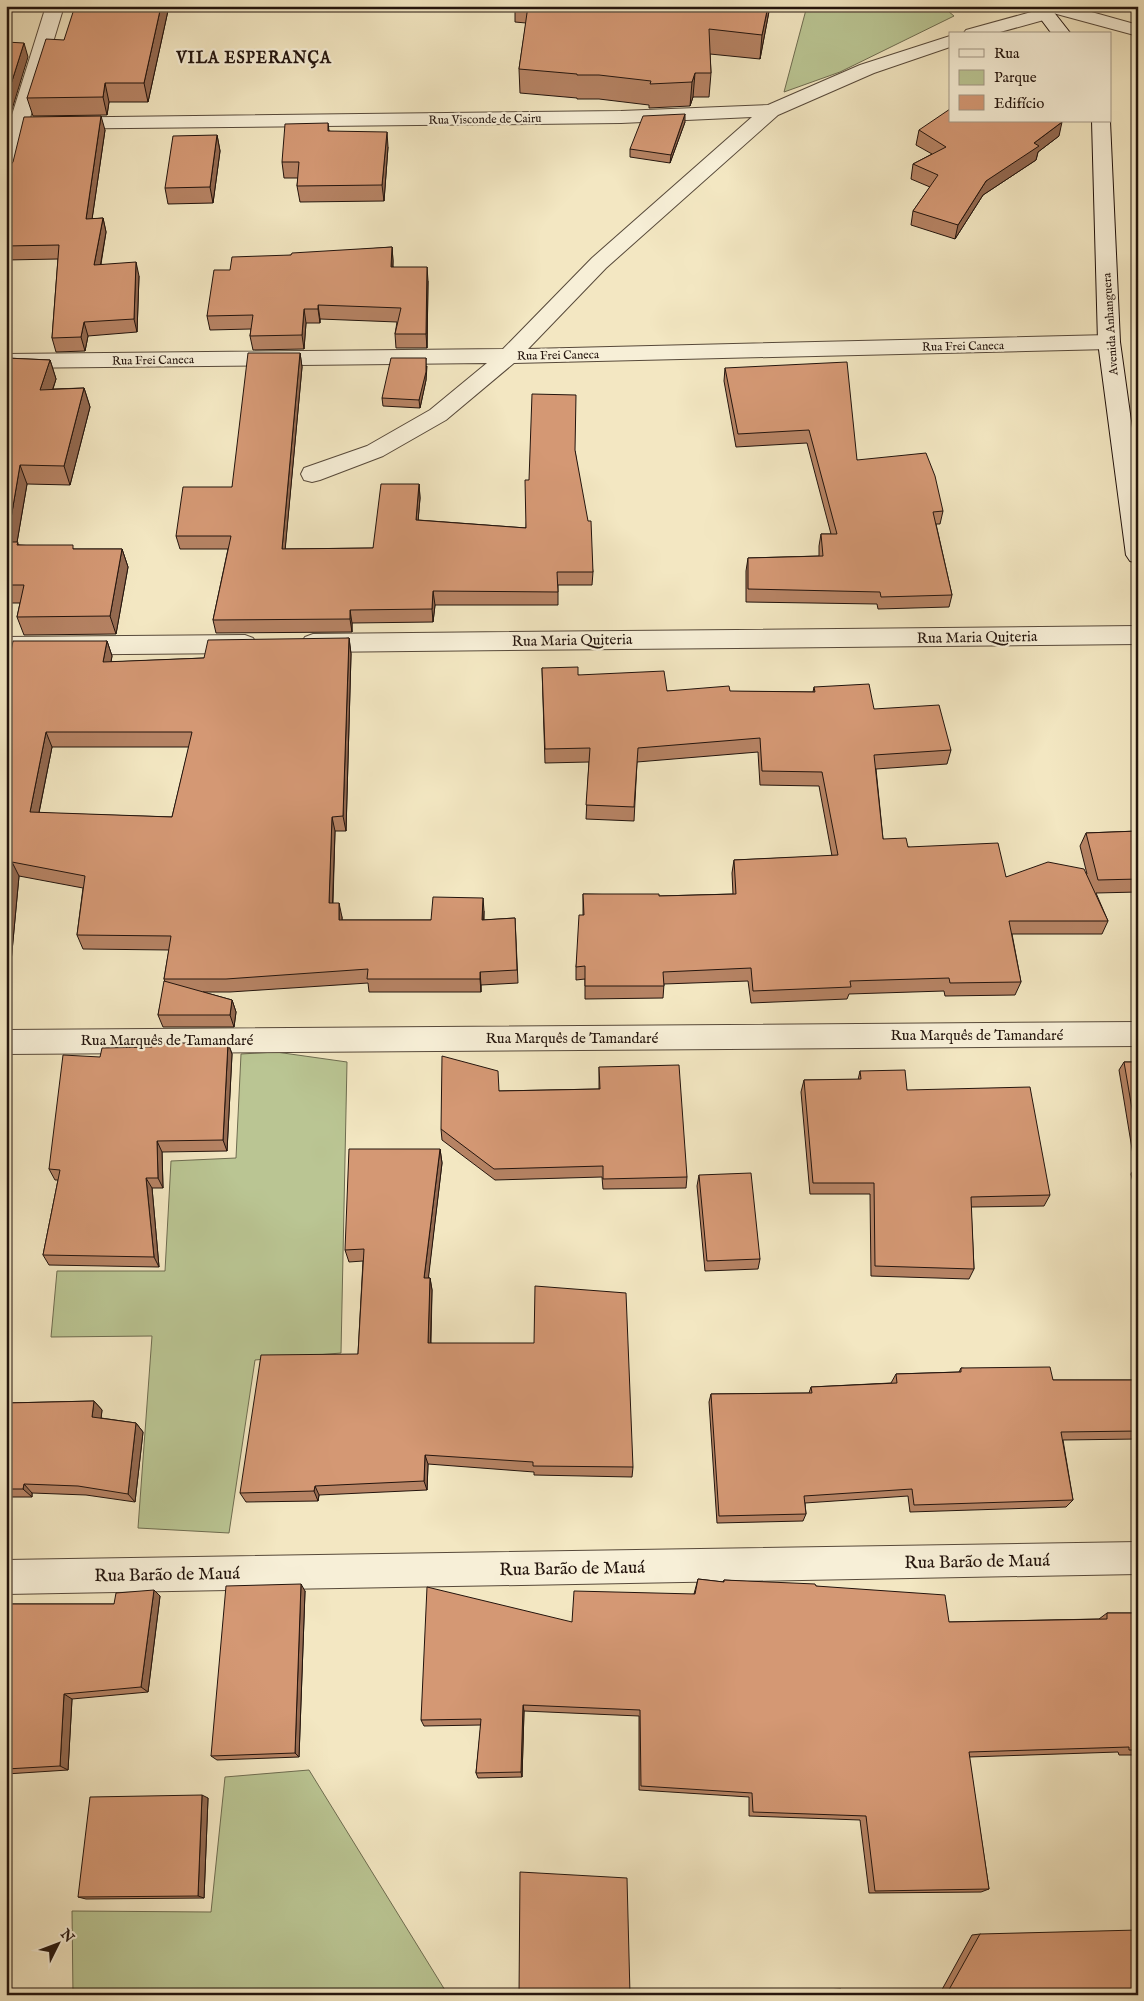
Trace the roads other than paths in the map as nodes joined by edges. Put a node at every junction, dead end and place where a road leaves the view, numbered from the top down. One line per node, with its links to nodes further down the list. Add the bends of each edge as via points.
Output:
1 (55, 6): 11 (street)
2 (1021, 6): 3 (street)
3 (1000, 8)
4 (1044, 9): 5 (street); 6 (street); 7 (street)
5 (1138, 31)
6 (978, 32)
7 (1061, 32)
8 (949, 41): 9 (street, Rua Visconde de Cairu, via 867,69)
9 (771, 111): 11 (street, Rua Visconde de Cairu, via 621,117); 14 (street, via 599,263)
10 (1101, 122): 13 (street, Avenida Anhanguera)
11 (13, 124): 12 (street)
12 (6, 175)
13 (1109, 342): 14 (street, Rua Frei Caneca); 17 (street, Avenida Anhanguera)
14 (509, 356): 15 (street, Rua Frei Caneca); 16 (street, via 438,415 402,437)
15 (6, 361)
16 (312, 474)
17 (1138, 555)
18 (1138, 635): 20 (street, Rua Maria Quiteria)
19 (264, 643): 21 (street)
20 (294, 643)
21 (6, 646)
22 (1138, 1034): 23 (street, Rua Marquês de Tamandaré)
23 (6, 1042)
24 (1138, 1558): 25 (street, Rua Barão de Mauá)
25 (6, 1577)

